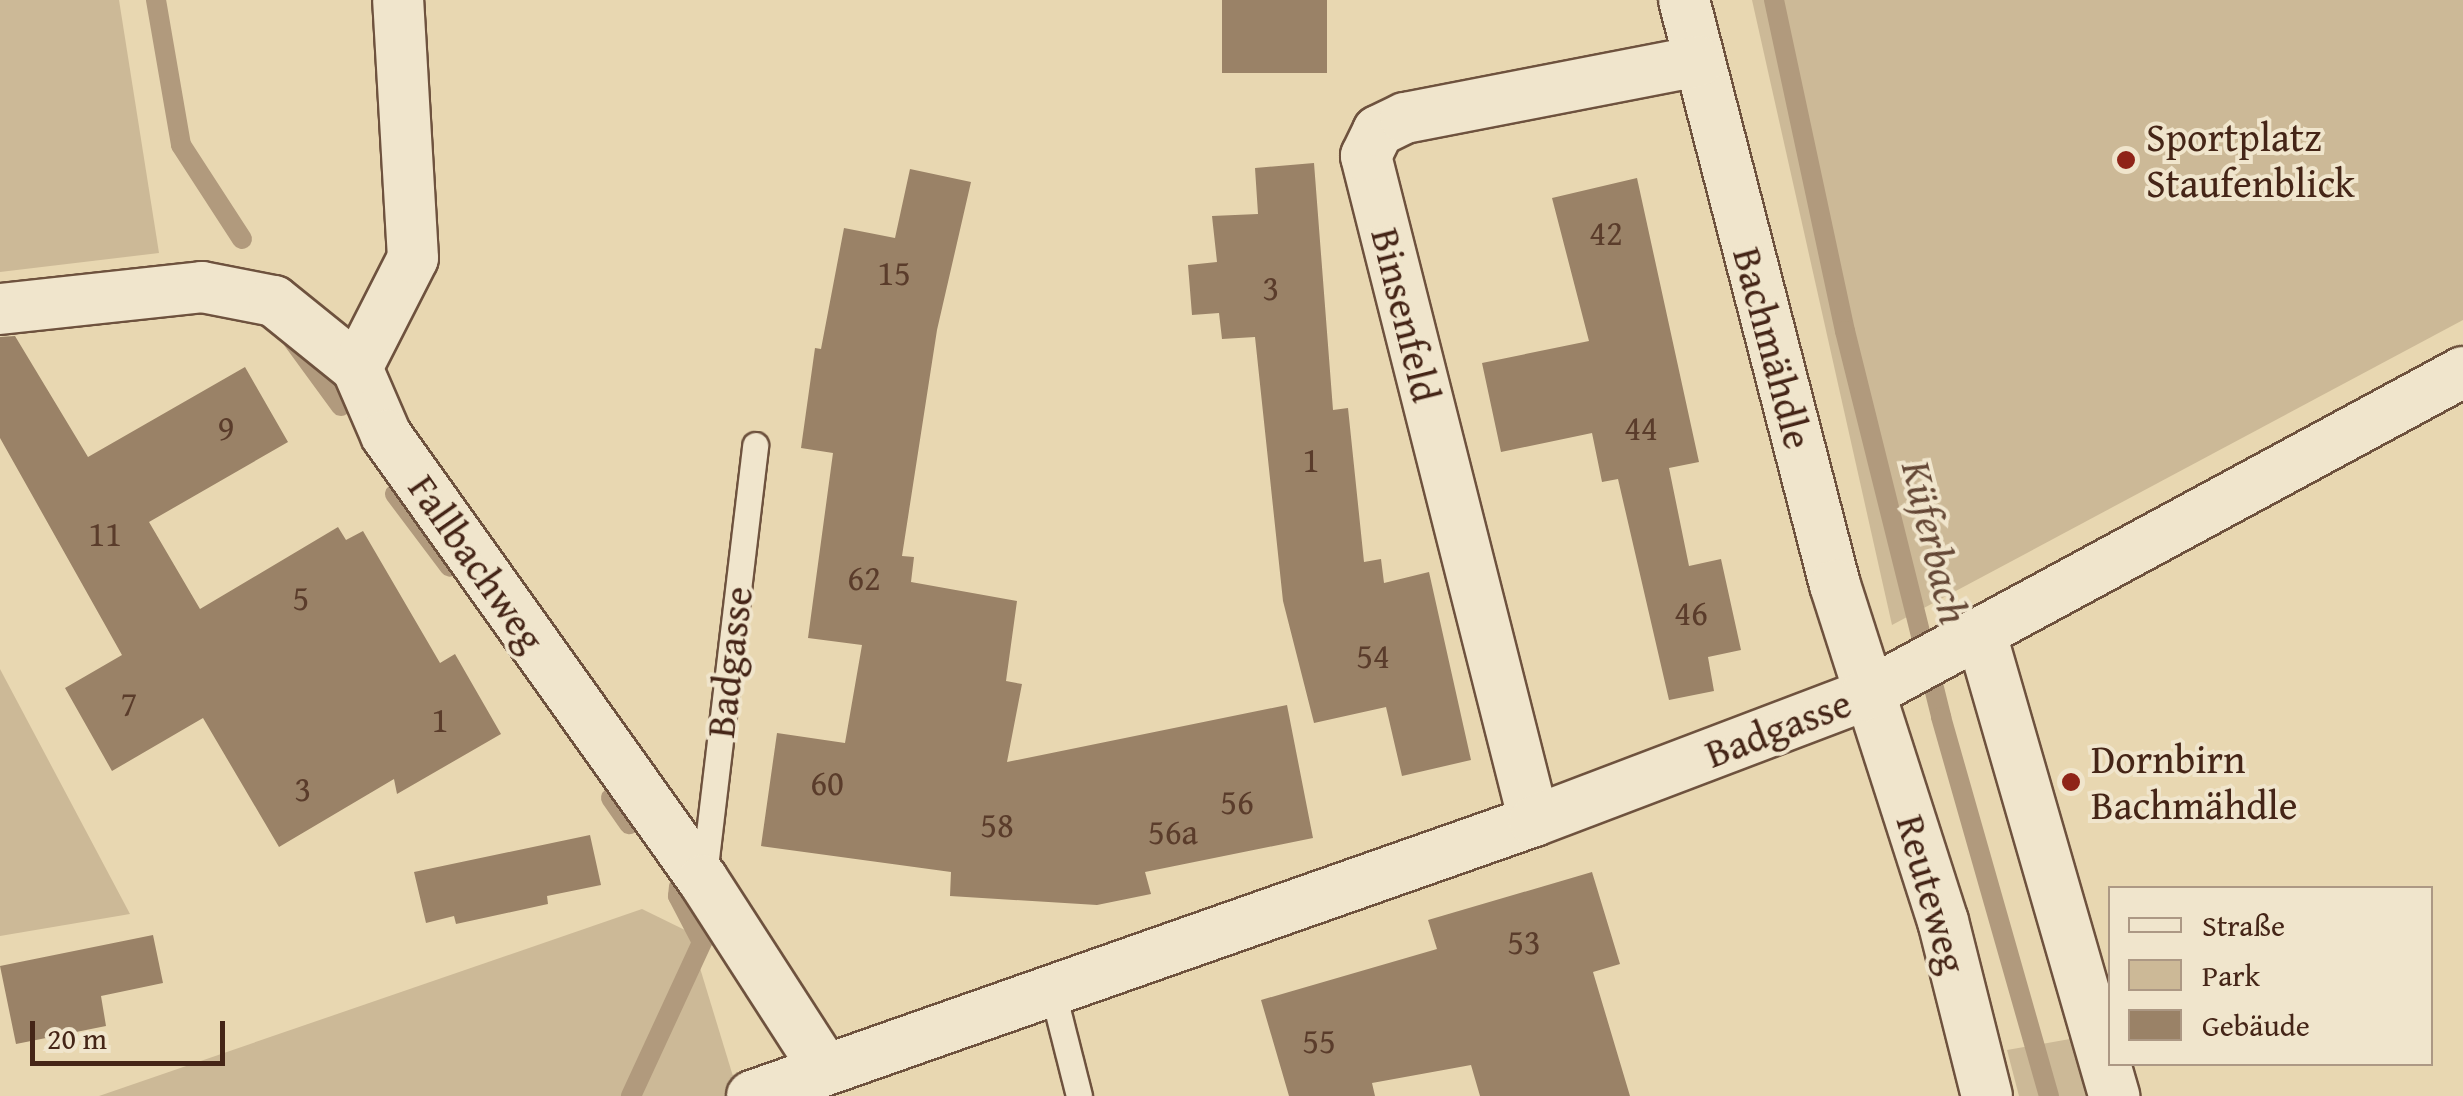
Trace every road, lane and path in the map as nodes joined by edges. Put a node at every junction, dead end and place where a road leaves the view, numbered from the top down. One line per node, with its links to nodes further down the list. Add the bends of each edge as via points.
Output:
1 (398, 0): 5 (street, via 414,258)
2 (1684, 0): 3 (street, Bachmähdle)
3 (1700, 62): 8 (street, Bachmähdle); 9 (street, Binsenfeld, via 1405,118 1378,131 1366,156)
4 (0, 309): 5 (street, Fallbachweg, via 202,287 274,302)
5 (356, 368): 10 (street, Fallbachweg, via 386,435)
6 (2463, 372): 8 (street, Badgasse)
7 (755, 445): 10 (lane, Badgasse)
8 (1925, 664): 9 (street, Badgasse); 15 (street, Reuteweg, via 1943,920); 16 (street, Bachmähdle)
9 (1534, 821): 11 (street, Badgasse)
10 (704, 880): 12 (street, Fallbachweg)
11 (1053, 993): 12 (street, Badgasse); 14 (lane)
12 (824, 1068): 13 (street, Badgasse)
13 (752, 1096)
14 (1080, 1096)
15 (1987, 1096)
16 (2114, 1096)

